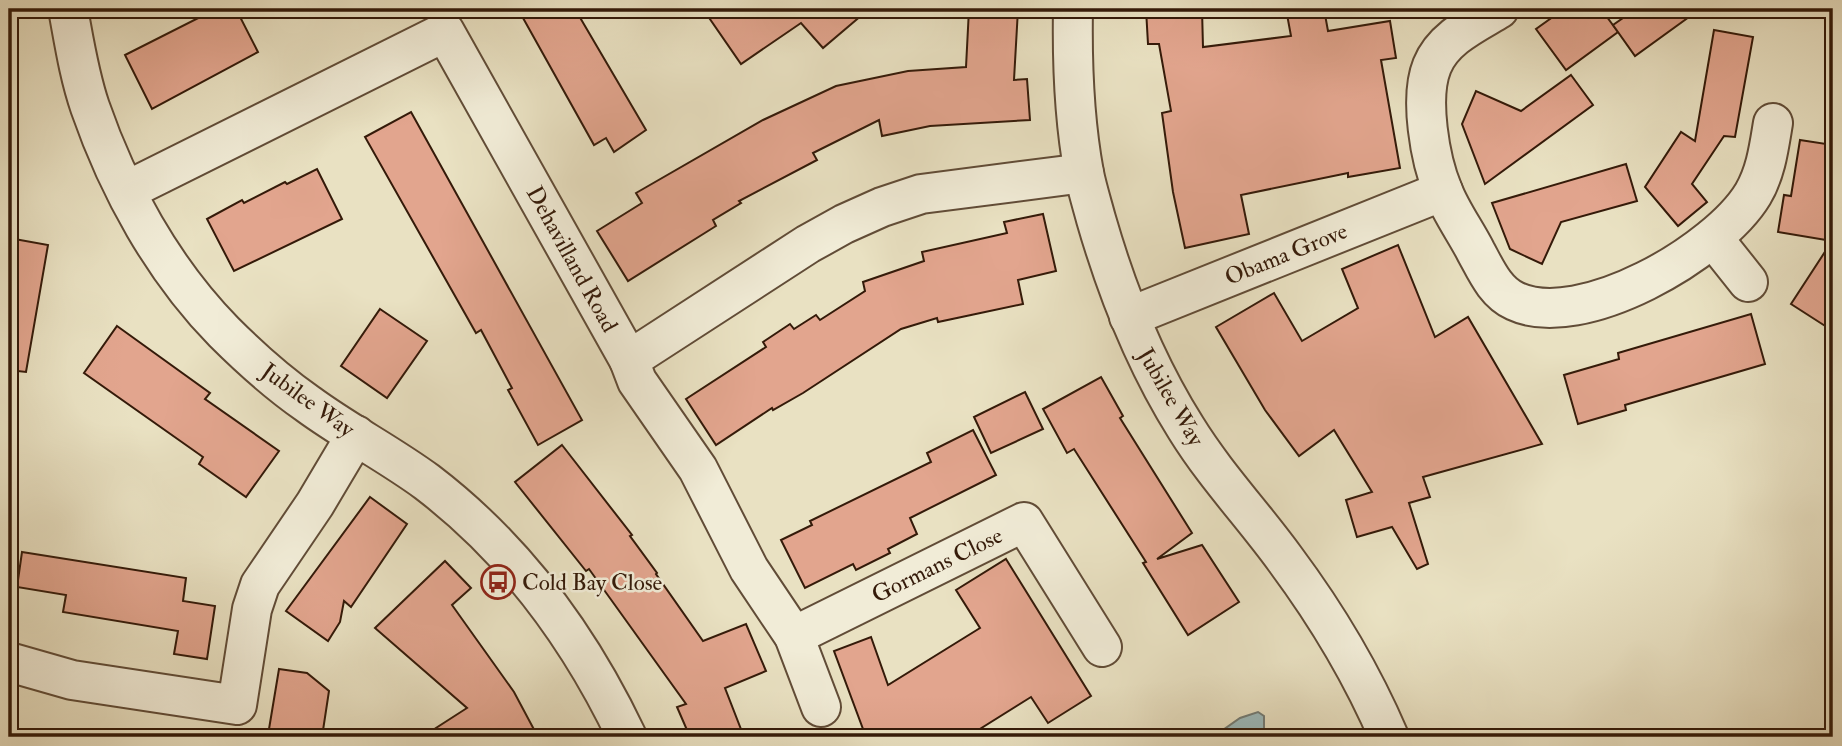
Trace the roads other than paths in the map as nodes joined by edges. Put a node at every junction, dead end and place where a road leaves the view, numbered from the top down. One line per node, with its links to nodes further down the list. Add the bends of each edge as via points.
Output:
1 (68, 9): 7 (street, Jubilee Way, via 89,104)
2 (1073, 9): 6 (street, Jubilee Way, via 1072,59)
3 (1499, 9): 8 (street, via 1446,45 1426,86 1429,134)
4 (443, 20): 7 (street, Dehavilland Road); 12 (street, Dehavilland Road)
5 (1773, 123): 9 (street, via 1765,168 1754,193)
6 (1084, 173): 11 (street, Jubilee Way); 12 (street, Dehavilland Road, via 921,194 882,207 808,244)
7 (126, 191): 13 (street, Jubilee Way, via 154,241 223,331 300,398)
8 (1443, 191): 9 (street, via 1495,285 1511,300 1532,309 1567,307 1630,288 1687,258); 11 (street, Obama Grove)
9 (1713, 238): 10 (street)
10 (1748, 282)
11 (1129, 317): 19 (street, Jubilee Way, via 1186,429 1331,624)
12 (629, 360): 14 (street, via 643,391 698,469 748,569)
13 (356, 435): 16 (street, via 260,585 237,705 72,680); 18 (street, Jubilee Way, via 427,482 509,556 577,644)
14 (794, 636): 15 (street, Gormans Close, via 1024,522); 17 (street)
15 (1102, 647)
16 (9, 662)
17 (821, 707)
18 (627, 737)
19 (1389, 737)

